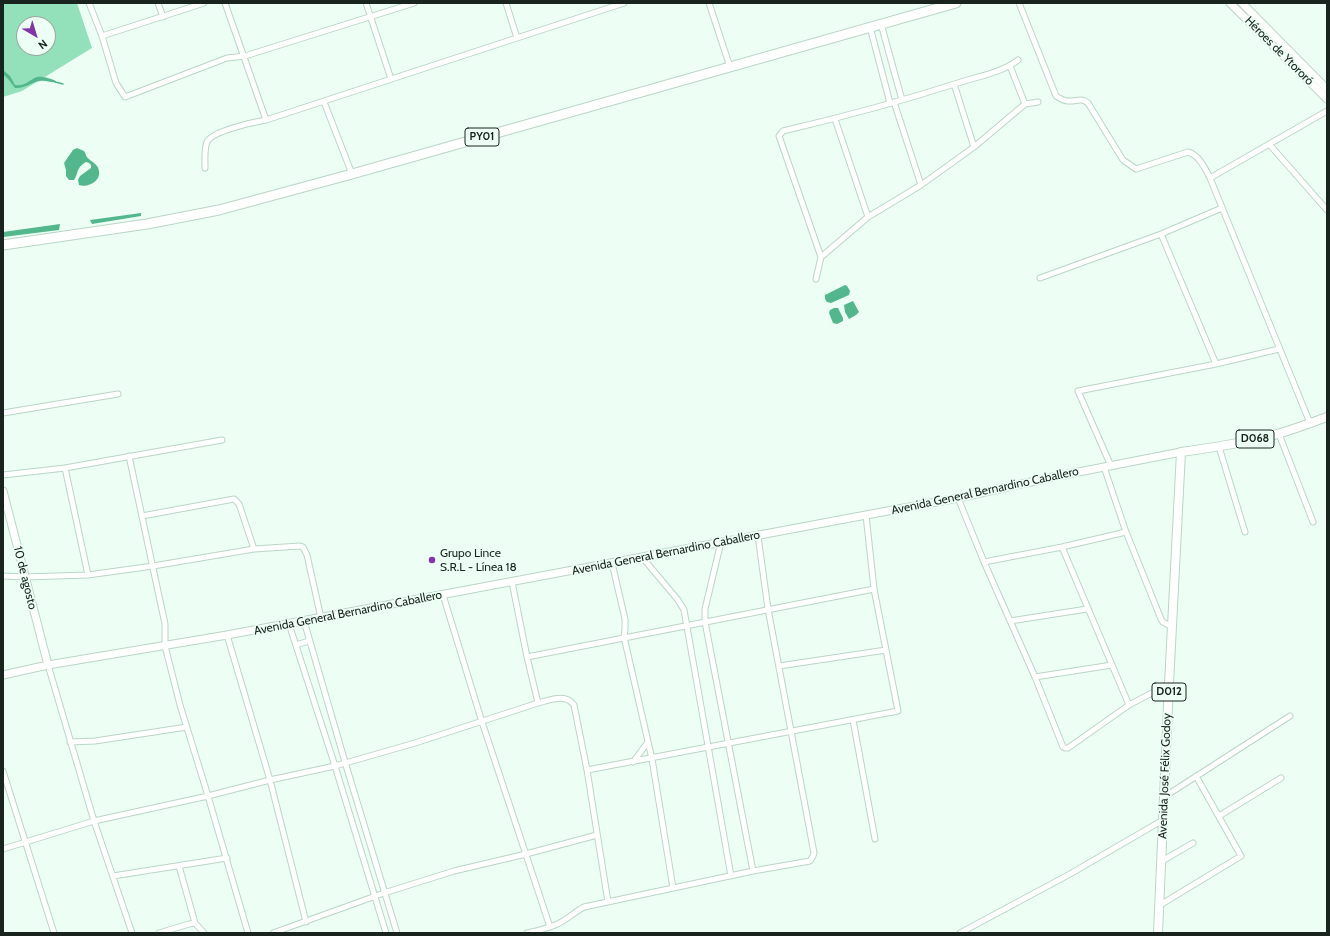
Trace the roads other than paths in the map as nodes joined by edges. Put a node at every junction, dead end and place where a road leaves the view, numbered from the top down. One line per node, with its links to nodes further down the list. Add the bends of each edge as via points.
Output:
1 (89, 3): 18 (street)
2 (158, 3): 14 (street)
3 (204, 3): 14 (street)
4 (226, 3): 20 (street)
5 (366, 3): 15 (street)
6 (414, 3): 15 (street)
7 (506, 3): 19 (street)
8 (624, 3): 19 (street)
9 (709, 3): 23 (street)
10 (956, 3): 16 (highway, PY01)
11 (1019, 3): 40 (street, via 1056,96 1068,102 1085,100 1123,160 1136,169 1188,152 1197,157)
12 (1230, 3): 28 (main road, Héroes de Ytororó)
13 (1242, 3): 26 (main road, Héroes de Ytororó)
14 (163, 17): 18 (street)
15 (370, 17): 20 (street); 24 (street)
16 (881, 24): 17 (highway, PY01); 27 (street)
17 (870, 27): 23 (highway, PY01); 31 (street)
18 (102, 36): 20 (street, via 116,83 125,97 227,58)
19 (517, 38): 24 (street)
20 (245, 56): 35 (street)
21 (1018, 60): 22 (street)
22 (1010, 66): 25 (street); 32 (street)
23 (730, 67): 39 (highway, PY01)
24 (390, 79): 29 (street)
25 (954, 84): 27 (street); 37 (street)
26 (1327, 89)
27 (902, 100): 31 (street)
28 (1327, 100)
29 (324, 102): 35 (street); 39 (street)
30 (1038, 102): 32 (street)
31 (892, 103): 34 (street); 41 (street)
32 (1025, 104): 37 (street)
33 (1327, 111): 36 (street)
34 (835, 119): 44 (street); 47 (street, via 783,132 779,136)
35 (266, 120): 38 (street, via 240,126 210,138 207,143)
36 (1269, 144): 40 (street); 43 (street)
37 (974, 147): 41 (street)
38 (205, 168)
39 (352, 174): 46 (highway, PY01, via 218,210 147,224)
40 (1210, 178): 42 (street)
41 (921, 185): 44 (street)
42 (1222, 208): 45 (street); 50 (street)
43 (1327, 210)
44 (868, 217): 47 (street)
45 (1161, 234): 48 (street); 51 (street)
46 (3, 245)
47 (821, 257): 49 (street)
48 (1040, 278)
49 (816, 279)
50 (1279, 349): 51 (street); 55 (street)
51 (1216, 364): 61 (street, via 1078,391)
52 (118, 394): 53 (street)
53 (3, 413)
54 (1327, 418): 55 (main road, Avenida General Bernardino Caballero / D068)
55 (1310, 423): 56 (main road, Avenida General Bernardino Caballero / D068)
56 (1279, 434): 58 (main road, Avenida General Bernardino Caballero / D068); 68 (street)
57 (222, 440): 60 (street)
58 (1219, 447): 59 (main road, Avenida General Bernardino Caballero / D068); 70 (street)
59 (1181, 452): 61 (main road, Avenida General Bernardino Caballero / D068); 93 (main road, Avenida José Félix Godoy / D012)
60 (129, 456): 62 (street); 67 (street)
61 (1107, 467): 65 (main road, Avenida General Bernardino Caballero / D068); 69 (street)
62 (65, 468): 63 (street); 79 (street)
63 (3, 475)
64 (3, 491): 81 (main road, 10 de agosto)
65 (958, 498): 66 (main road, Avenida General Bernardino Caballero / D068); 76 (street)
66 (866, 515): 71 (main road, Avenida General Bernardino Caballero / D068); 83 (street)
67 (142, 516): 74 (street, via 234,499 239,504); 78 (street)
68 (1313, 522)
69 (1126, 532): 73 (street); 93 (street, via 1161,619)
70 (1245, 532)
71 (758, 536): 72 (main road, Avenida General Bernardino Caballero / D068); 85 (street)
72 (721, 542): 75 (main road, Avenida General Bernardino Caballero / D068); 90 (street, via 704,609)
73 (1062, 548): 76 (street); 86 (street)
74 (254, 550): 78 (street); 87 (street, via 297,546 303,548)
75 (642, 557): 77 (main road, Avenida General Bernardino Caballero / D068); 92 (street, via 678,600)
76 (984, 562): 89 (street)
77 (612, 563): 82 (main road, Avenida General Bernardino Caballero / D068); 95 (street, via 625,619)
78 (153, 566): 79 (street); 98 (street, via 165,624)
79 (88, 575): 81 (street)
80 (3, 576): 81 (street)
81 (24, 577): 101 (main road, 10 de agosto)
82 (512, 582): 84 (main road, Avenida General Bernardino Caballero / D068); 100 (street)
83 (874, 588): 85 (street); 99 (street)
84 (443, 595): 87 (main road, Avenida General Bernardino Caballero / D068); 111 (street)
85 (768, 609): 90 (street); 103 (street)
86 (1087, 609): 89 (street); 102 (street)
87 (321, 618): 88 (main road, Avenida General Bernardino Caballero / D068)
88 (304, 621): 91 (main road, Avenida General Bernardino Caballero / D068); 96 (street)
89 (1010, 621): 105 (street)
90 (706, 622): 92 (street); 116 (street)
91 (289, 624): 94 (main road, Avenida General Bernardino Caballero / D068); 97 (street)
92 (688, 625): 95 (street); 117 (street)
93 (1172, 627): 106 (main road, Avenida José Félix Godoy / D012)
94 (227, 636): 98 (main road, Avenida General Bernardino Caballero / D068); 126 (street)
95 (624, 637): 100 (street); 115 (street)
96 (309, 641): 97 (street); 119 (street)
97 (296, 645): 121 (street)
98 (165, 646): 101 (main road, Avenida General Bernardino Caballero / D068); 112 (street)
99 (886, 650): 103 (street); 110 (street, via 898,711)
100 (527, 657): 107 (street)
101 (48, 665): 104 (main road, Avenida General Bernardino Caballero / D068); 114 (street)
102 (1112, 665): 105 (street); 108 (street)
103 (779, 666): 113 (street)
104 (3, 675)
105 (1035, 677): 108 (street, via 1063,747 1066,748)
106 (1169, 684): 108 (street); 128 (main road, Avenida José Félix Godoy / D012)
107 (538, 703): 111 (street); 122 (street, via 559,698 572,702)
108 (1129, 706)
109 (1290, 716): 124 (street)
110 (854, 720): 113 (street); 133 (street)
111 (482, 722): 119 (street); 137 (street)
112 (187, 727): 114 (street, via 95,741); 127 (street)
113 (791, 731): 116 (street); 141 (street, via 814,853 810,861)
114 (70, 742): 131 (street)
115 (648, 742): 118 (street); 120 (street)
116 (729, 743): 117 (street); 141 (street)
117 (709, 747): 118 (street); 143 (street)
118 (652, 758): 120 (street); 144 (street)
119 (345, 762): 121 (street); 145 (street)
120 (633, 762): 122 (street)
121 (335, 766): 126 (street); 146 (street)
122 (587, 770): 132 (street)
123 (3, 771): 134 (street)
124 (1196, 776): 128 (street); 129 (street)
125 (1281, 778): 129 (street)
126 (270, 780): 127 (street); 149 (street)
127 (208, 796): 131 (street); 138 (street)
128 (1164, 797): 130 (main road, Avenida José Félix Godoy / D012)
129 (1219, 816): 148 (street, via 1241,856)
130 (1163, 820): 139 (main road, Avenida José Félix Godoy / D012); 161 (street)
131 (94, 821): 134 (street); 142 (street)
132 (598, 835): 137 (street); 147 (street)
133 (875, 839)
134 (26, 841): 136 (street); 152 (street)
135 (1193, 843): 139 (street)
136 (3, 848)
137 (526, 854): 145 (street, via 454,871); 151 (street)
138 (227, 858): 140 (street); 156 (street)
139 (1162, 861): 148 (main road, Avenida José Félix Godoy / D012)
140 (179, 866): 142 (street); 150 (street)
141 (753, 871): 143 (street)
142 (112, 876): 153 (street)
143 (731, 876): 144 (street)
144 (673, 888): 147 (street)
145 (384, 893): 146 (street); 159 (street)
146 (375, 897): 149 (street); 158 (street)
147 (608, 902): 151 (street, via 584,907)
148 (1160, 905): 162 (main road, Avenida José Félix Godoy / D012)
149 (306, 922): 157 (street)
150 (195, 923): 154 (street); 155 (street)
151 (550, 927): 160 (street)
152 (54, 933)
153 (132, 933)
154 (159, 933)
155 (204, 933)
156 (248, 933)
157 (273, 933)
158 (386, 933)
159 (397, 933)
160 (527, 933)
161 (960, 933)
162 (1158, 933)

